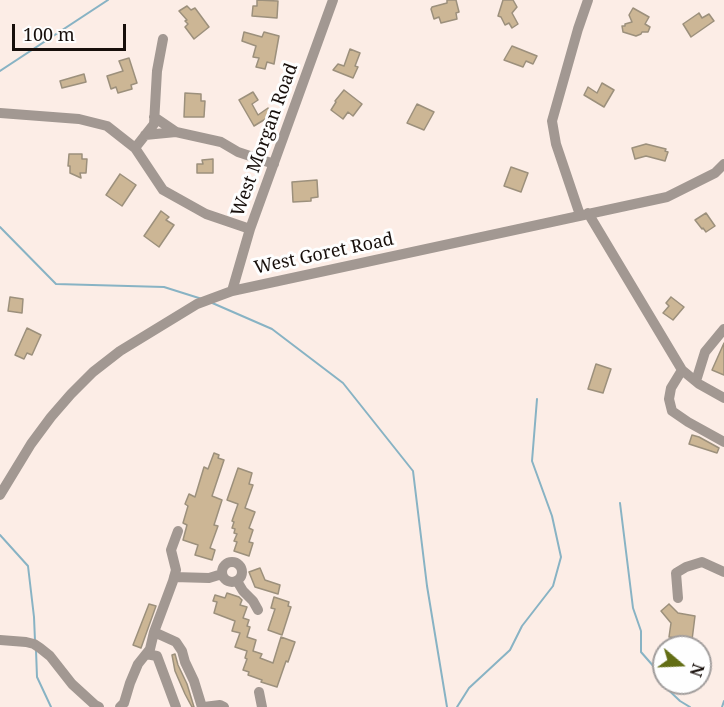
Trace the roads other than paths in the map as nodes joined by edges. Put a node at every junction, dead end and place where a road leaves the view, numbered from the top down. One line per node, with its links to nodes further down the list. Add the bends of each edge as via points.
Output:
1 (333, 0): 9 (street, West Morgan Road)
2 (588, 0): 11 (street, via 552,121 556,144)
3 (163, 39): 5 (street)
4 (0, 113): 8 (street, via 79,119 107,126)
5 (154, 117): 6 (street); 7 (street, via 154,124)
6 (176, 132): 7 (street); 9 (street, via 221,142)
7 (145, 135): 8 (street)
8 (135, 148): 12 (street, via 163,190 206,214)
9 (274, 164): 12 (street, West Morgan Road)
10 (724, 164): 11 (street, West Goret Road, via 715,173 667,197)
11 (584, 214): 13 (street, West Goret Road); 15 (street)
12 (250, 229): 13 (street, West Morgan Road)
13 (232, 291): 19 (street, West Goret Road, via 197,304 93,372 51,417)
14 (724, 329): 16 (street, via 705,352)
15 (682, 370): 16 (street); 18 (street, via 671,388 672,411)
16 (696, 381): 17 (street)
17 (724, 398)
18 (724, 442)
19 (0, 495)
20 (178, 531): 23 (street, via 171,550)
21 (724, 572): 25 (street, via 702,562 686,567 676,573)
22 (222, 574): 23 (street, via 208,578); 24 (street, via 228,581); 24 (street, via 225,565 237,564 241,569)
23 (174, 577): 27 (street)
24 (237, 580): 26 (street)
25 (678, 598)
26 (258, 610)
27 (154, 632): 29 (street); 34 (street, via 176,642 182,651)
28 (0, 640): 31 (street, via 26,642 40,648)
29 (146, 654): 32 (street); 33 (street, via 157,656)
30 (259, 692): 36 (street)
31 (99, 707)
32 (120, 707)
33 (176, 707)
34 (203, 707): 35 (street)
35 (224, 707)
36 (262, 707)

